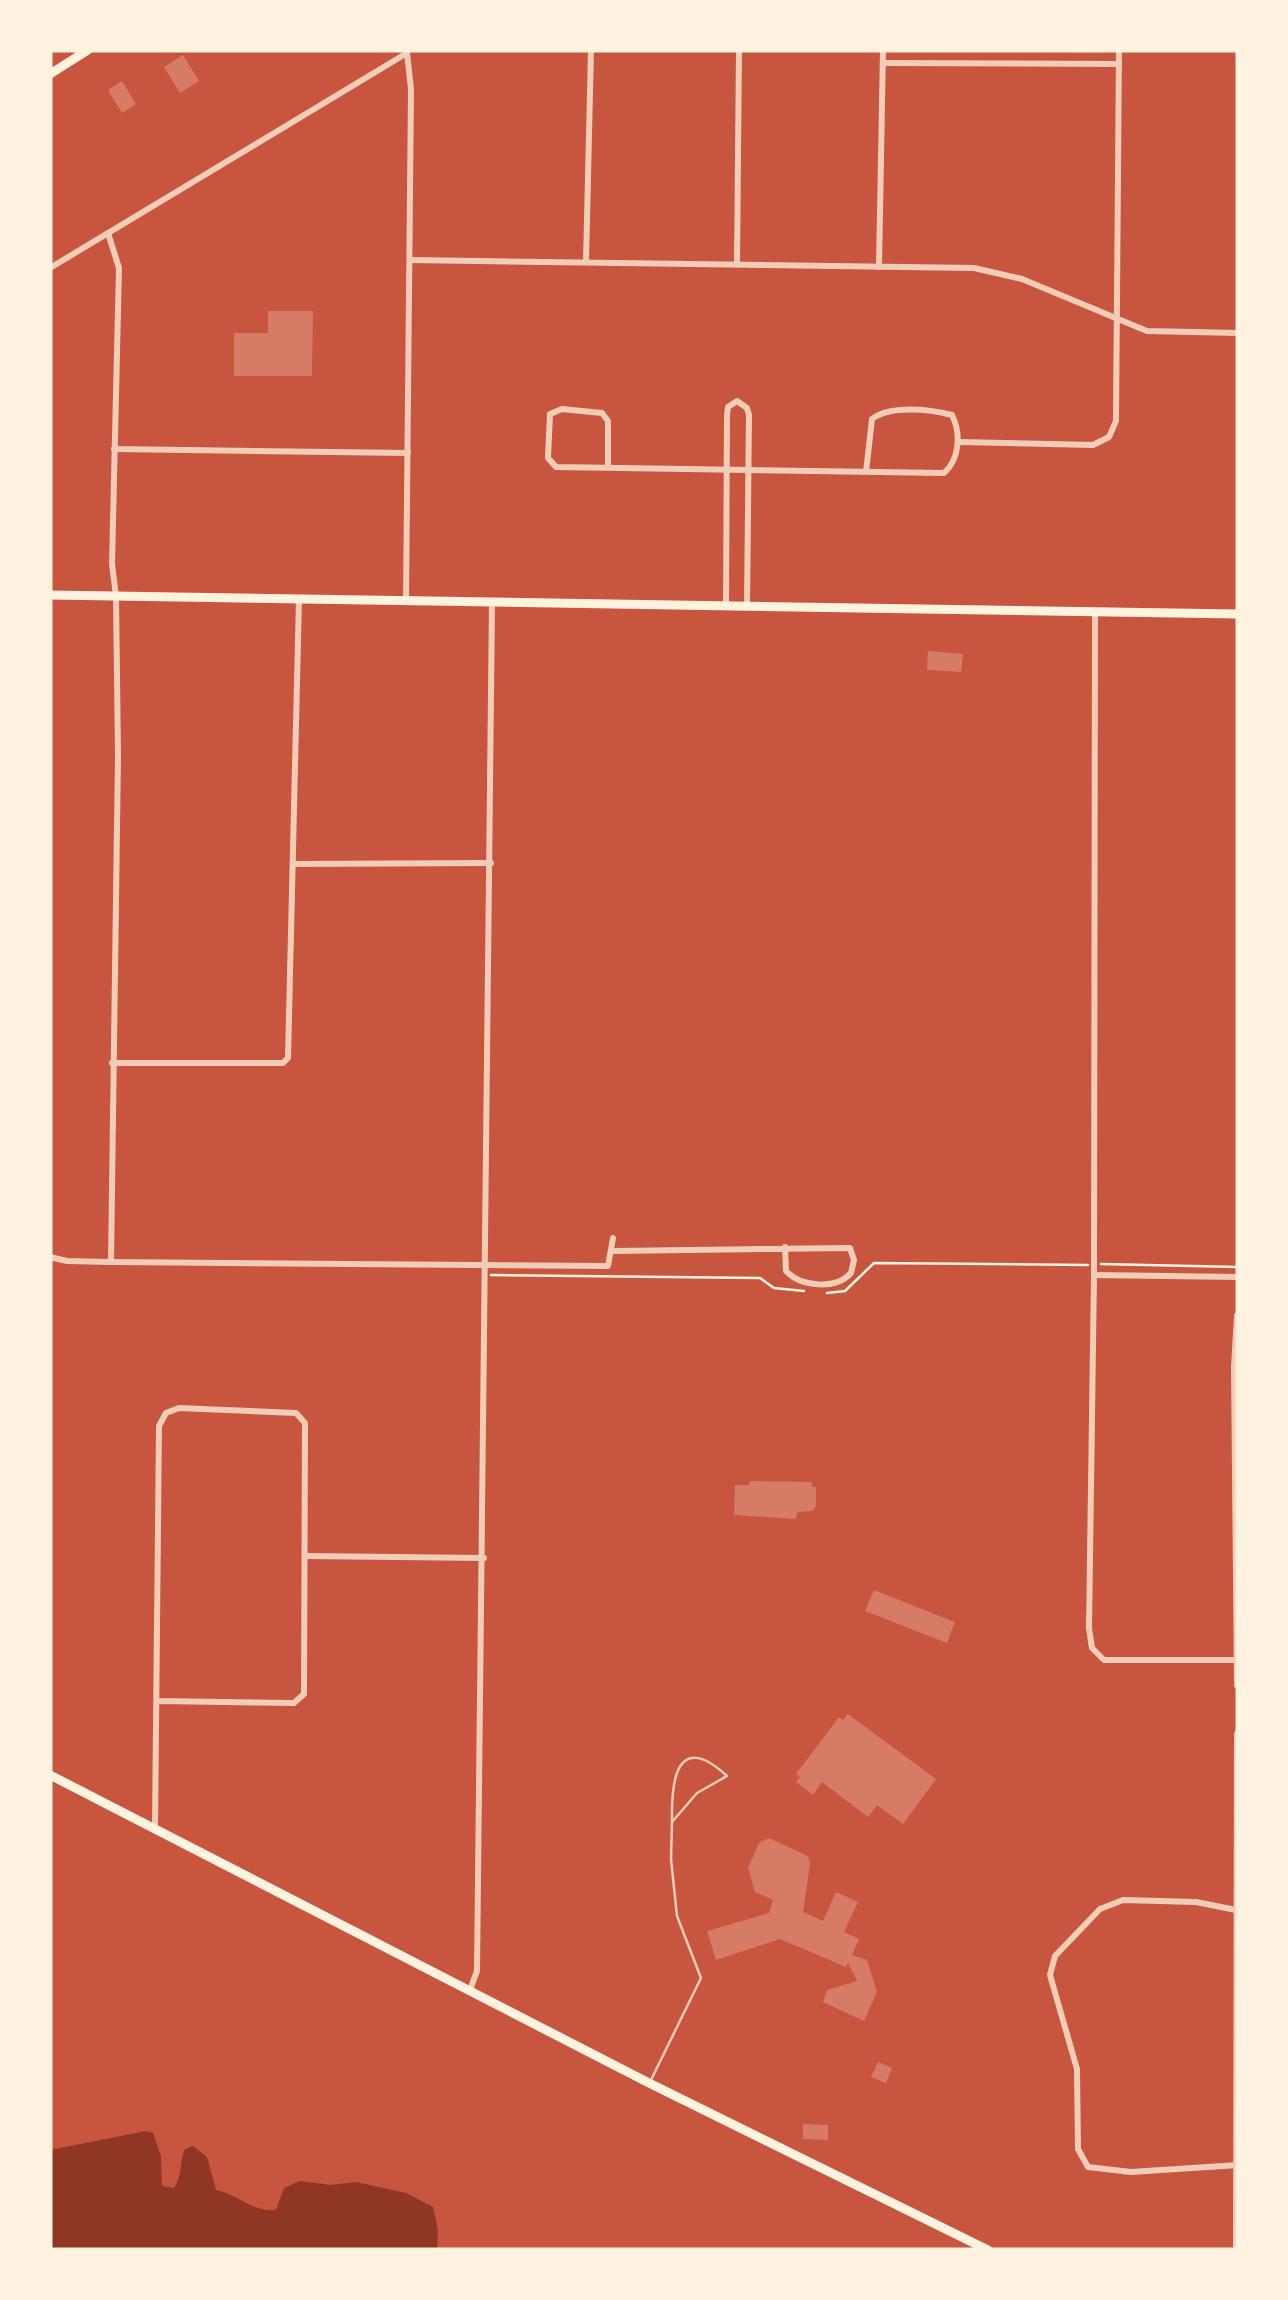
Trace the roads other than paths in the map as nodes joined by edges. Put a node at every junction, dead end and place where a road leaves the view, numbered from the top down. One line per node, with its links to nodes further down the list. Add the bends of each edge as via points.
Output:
1 (88, 50): 8 (main road)
2 (591, 50): 11 (street)
3 (738, 50): 12 (street)
4 (883, 50): 6 (street)
5 (1119, 50): 7 (street)
6 (883, 63): 7 (street); 13 (street)
7 (1118, 64): 15 (street)
8 (50, 74)
9 (108, 232): 10 (street, via 407,53); 14 (street); 18 (street, via 119,268)
10 (410, 260): 11 (street); 19 (street)
11 (586, 262): 12 (street)
12 (736, 264): 13 (street)
13 (879, 266): 15 (street, via 974,268 1022,278)
14 (50, 268)
15 (1117, 320): 16 (street, via 1147,330); 17 (street, via 1116,421 1109,438 1093,445)
16 (1238, 333)
17 (958, 442): 23 (street, via 954,465 944,473); 23 (street, via 952,415 882,412 872,420)
18 (114, 449): 19 (street); 25 (street)
19 (408, 453): 27 (street)
20 (608, 467): 20 (street, via 602,412 550,414 548,458 556,467); 21 (street)
21 (726, 469): 22 (street); 22 (street, via 728,407 737,401 749,414); 29 (street)
22 (749, 470): 23 (street); 30 (street)
23 (866, 472)
24 (50, 596): 25 (main road)
25 (116, 596): 26 (main road); 35 (street)
26 (299, 599): 27 (main road); 34 (street)
27 (406, 601): 28 (main road)
28 (492, 602): 29 (main road); 33 (street)
29 (726, 606): 30 (main road)
30 (747, 606): 31 (main road)
31 (1095, 612): 32 (main road); 42 (street)
32 (1238, 614)
33 (491, 863): 34 (street); 41 (street)
34 (294, 864): 35 (street, via 290,1051 283,1063)
35 (112, 1063): 40 (street)
36 (613, 1238): 38 (street)
37 (785, 1247): 37 (street, via 850,1248 852,1273 836,1283 797,1281 786,1271); 38 (street)
38 (613, 1251): 41 (street, via 608,1266)
39 (50, 1257): 40 (street)
40 (111, 1262): 41 (street)
41 (485, 1264): 47 (street)
42 (1094, 1276): 43 (street); 48 (street, via 1092,1648 1104,1660)
43 (1238, 1278)
44 (1238, 1316): 45 (street)
45 (1237, 1367): 48 (street)
46 (305, 1556): 47 (street); 50 (street, via 304,1694 294,1703); 50 (street, via 305,1423 296,1412 166,1413 159,1426)
47 (484, 1558): 56 (street, via 477,1972)
48 (1237, 1660): 49 (street)
49 (1238, 1685)
50 (159, 1701): 54 (street)
51 (1238, 1734): 55 (street)
52 (50, 1775): 54 (main road)
53 (672, 1822): 53 (lane, via 697,1793 727,1776 701,1758 680,1764 673,1777); 58 (lane, via 678,1916 700,1978)
54 (155, 1828): 56 (main road)
55 (1236, 1910): 57 (street); 59 (street, via 1124,1900 1100,1909 1055,1956 1050,1975 1078,2069 1078,2149 1088,2167 1131,2172)
56 (469, 1992): 58 (main road)
57 (1237, 2027): 59 (street)
58 (649, 2083): 60 (main road)
59 (1237, 2166): 61 (street)
60 (988, 2250)
61 (1237, 2250)

